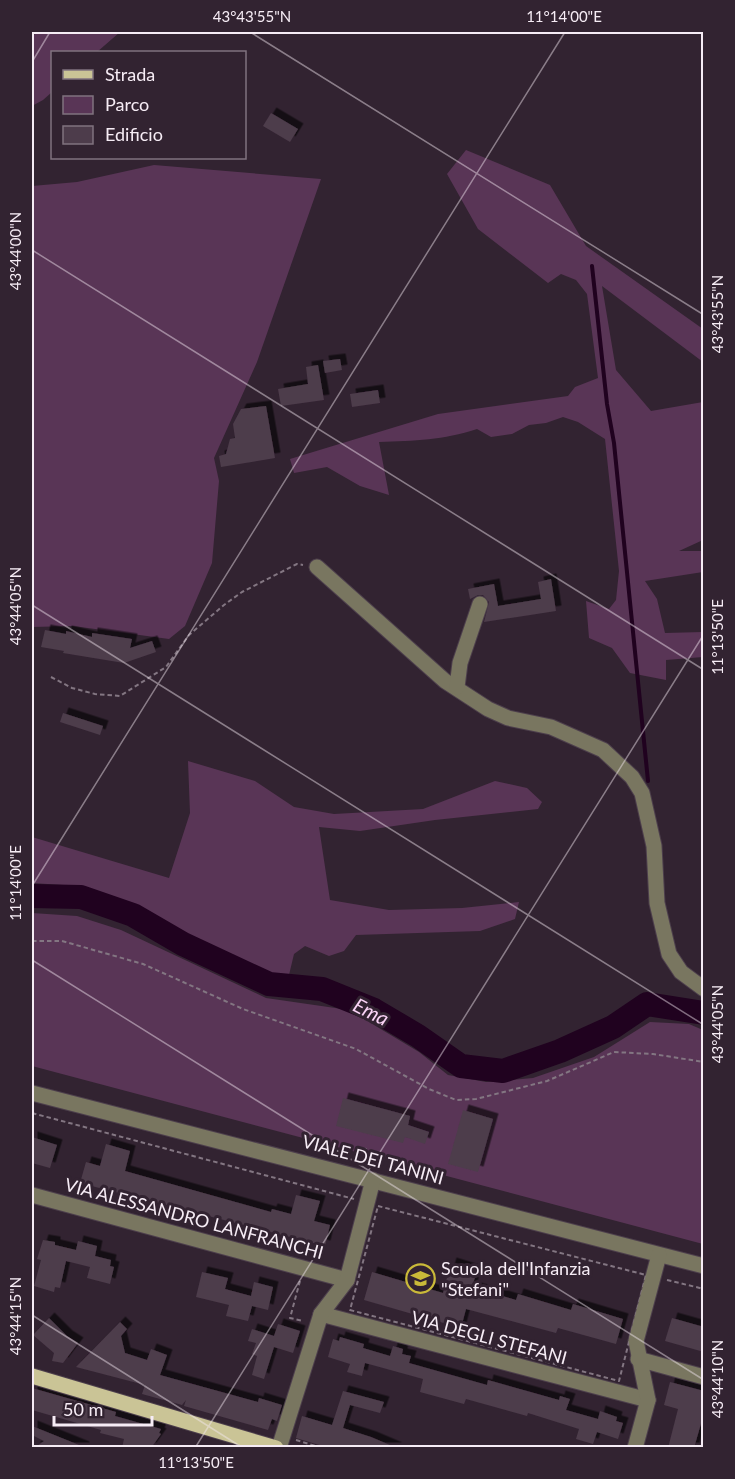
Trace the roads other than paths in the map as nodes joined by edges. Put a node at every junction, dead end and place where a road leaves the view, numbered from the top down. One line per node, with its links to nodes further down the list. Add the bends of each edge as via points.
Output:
1 (317, 567): 3 (street, via 445,681)
2 (480, 604): 3 (street, via 460,663)
3 (457, 687): 4 (street, via 508,718 551,727 603,750 632,777 642,793 654,846 657,903 669,954 681,972)
4 (704, 989)
5 (32, 1093): 6 (street, VIALE DEI TANINI)
6 (374, 1180): 8 (street, VIALE DEI TANINI); 10 (street)
7 (32, 1195): 10 (street, VIA ALESSANDRO LANFRANCHI)
8 (659, 1255): 9 (street, VIALE DEI TANINI); 12 (street, via 636,1341)
9 (704, 1266)
10 (347, 1280): 11 (street)
11 (321, 1314): 15 (street, VIA DEGLI STEFANI); 16 (street)
12 (638, 1359): 14 (street); 15 (street)
13 (32, 1376): 16 (main road)
14 (704, 1377)
15 (648, 1400): 17 (street)
16 (277, 1448)
17 (635, 1448)

